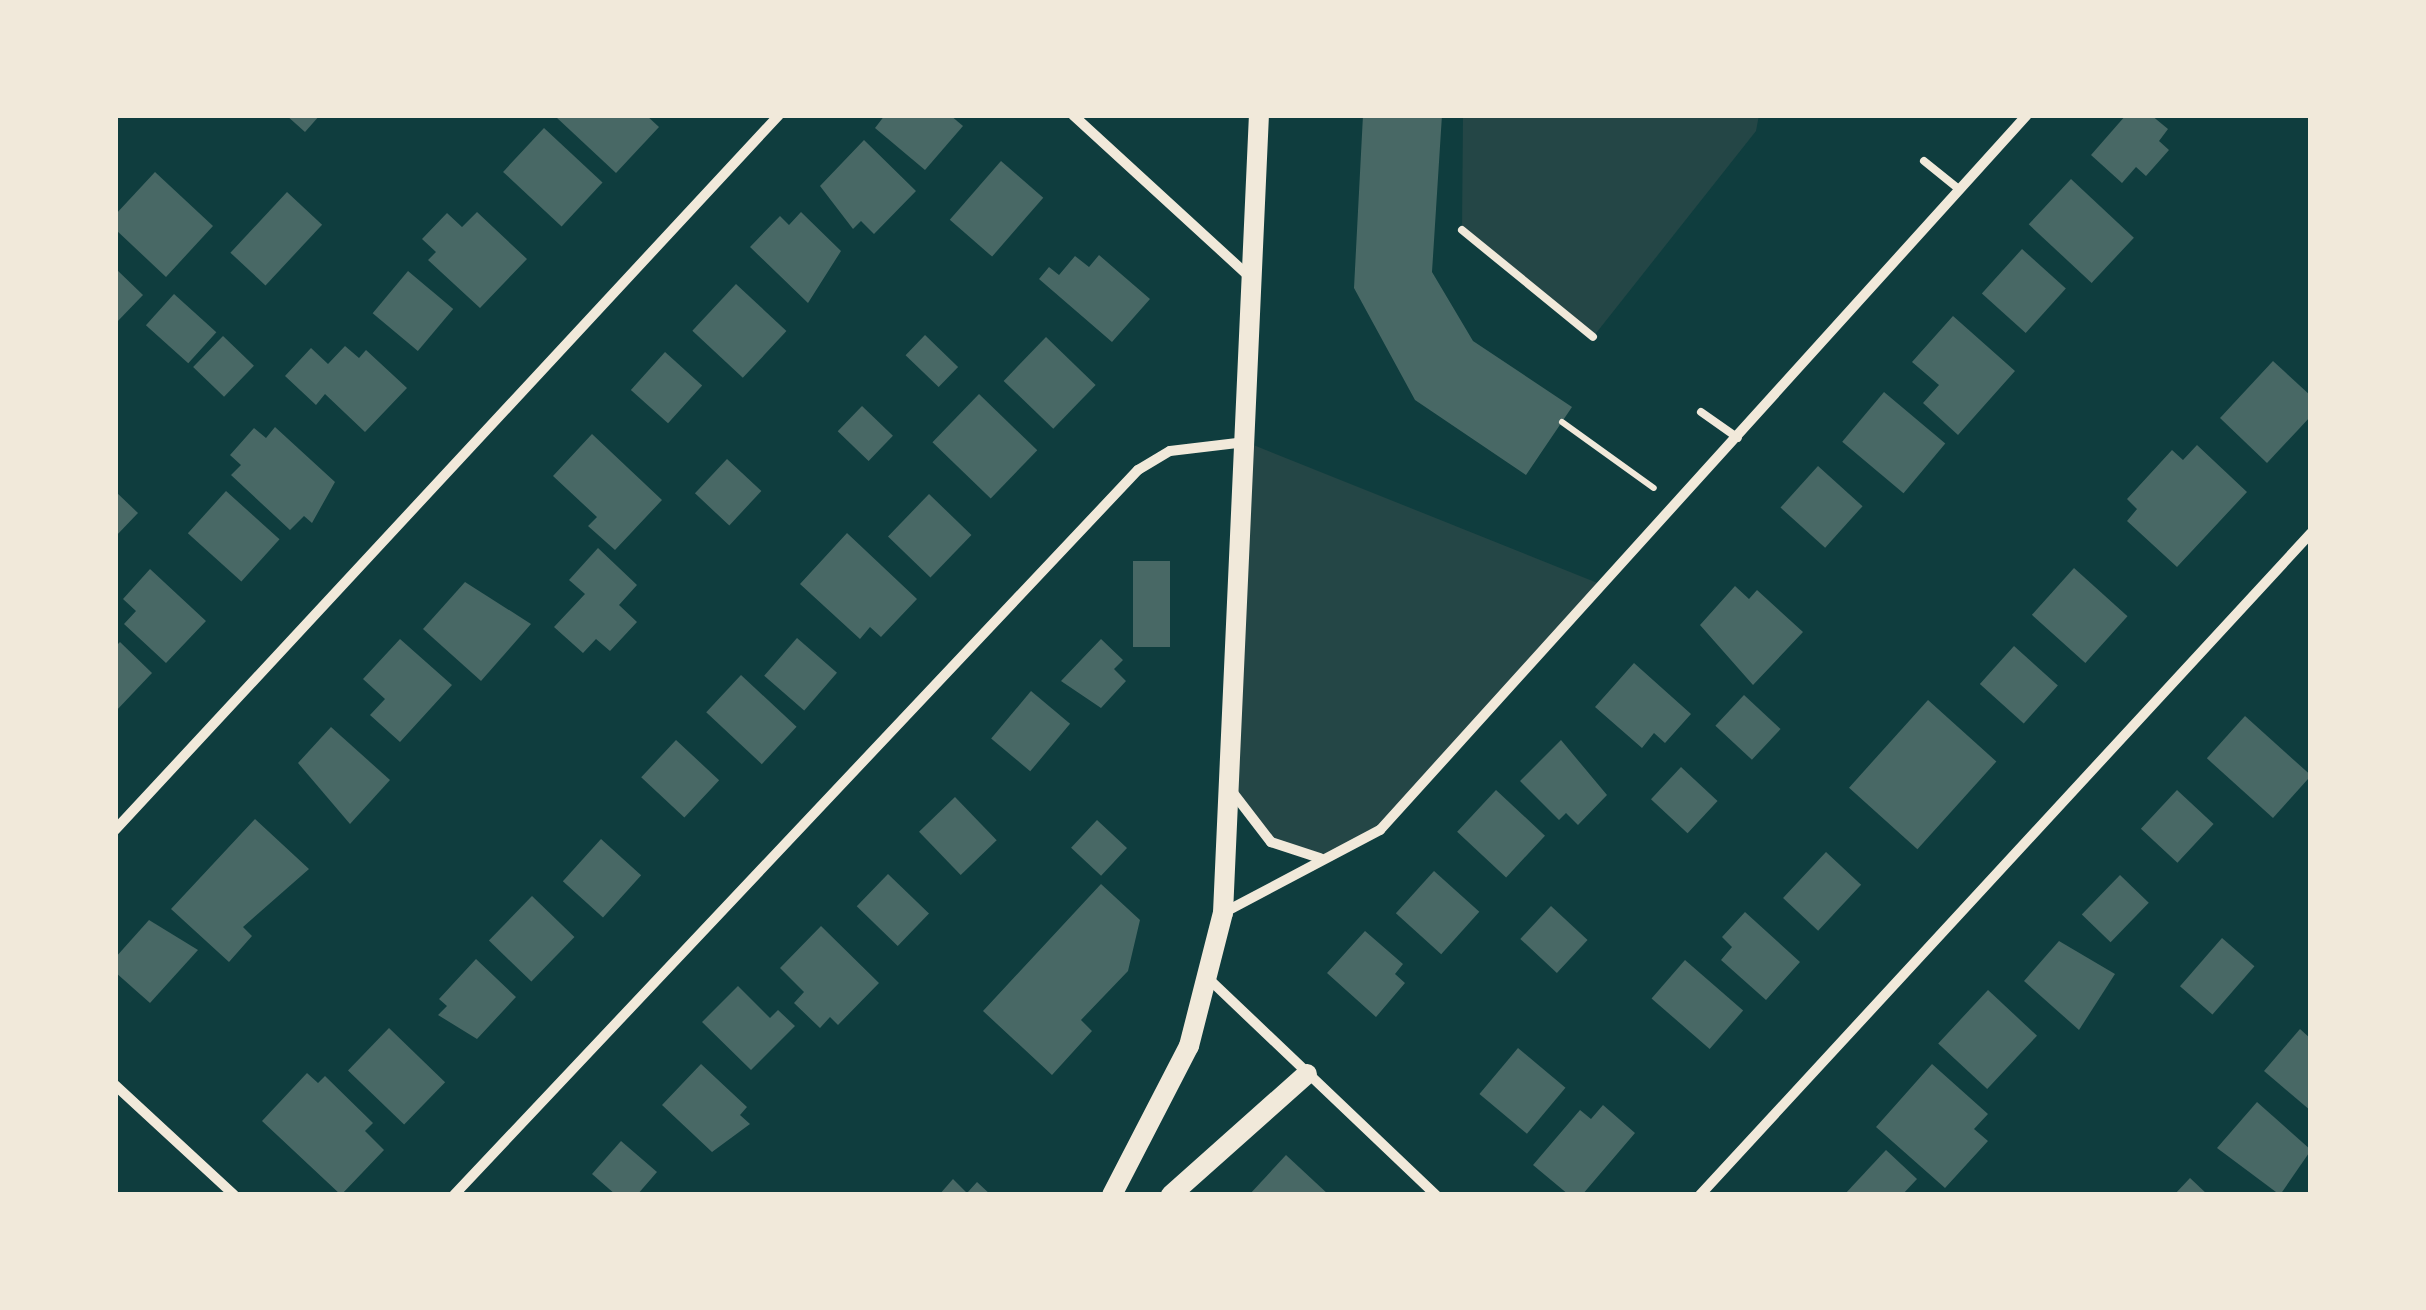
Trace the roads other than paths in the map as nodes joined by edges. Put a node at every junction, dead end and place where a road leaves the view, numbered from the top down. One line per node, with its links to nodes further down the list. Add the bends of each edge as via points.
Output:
1 (779, 115): 15 (street)
2 (1072, 115): 8 (street)
3 (1259, 115): 8 (main road)
4 (2028, 115): 6 (street)
5 (1924, 161): 6 (lane)
6 (1960, 190): 11 (street)
7 (1462, 230): 9 (lane)
8 (1250, 276): 12 (main road)
9 (1593, 337)
10 (1700, 412): 11 (lane)
11 (1738, 439): 16 (street, via 1380,830)
12 (1246, 442): 14 (main road); 22 (street, via 1170,451 1138,470)
13 (2311, 533): 26 (street)
14 (1234, 794): 16 (street, via 1271,842); 17 (main road)
15 (115, 830)
16 (1320, 858): 17 (street)
17 (1223, 913): 18 (main road)
18 (1211, 981): 19 (street); 23 (main road, via 1164,1105)
19 (1307, 1074): 24 (main road); 25 (street)
20 (115, 1085): 21 (street)
21 (234, 1195)
22 (454, 1195)
23 (1112, 1195)
24 (1171, 1195)
25 (1436, 1195)
26 (1700, 1195)

